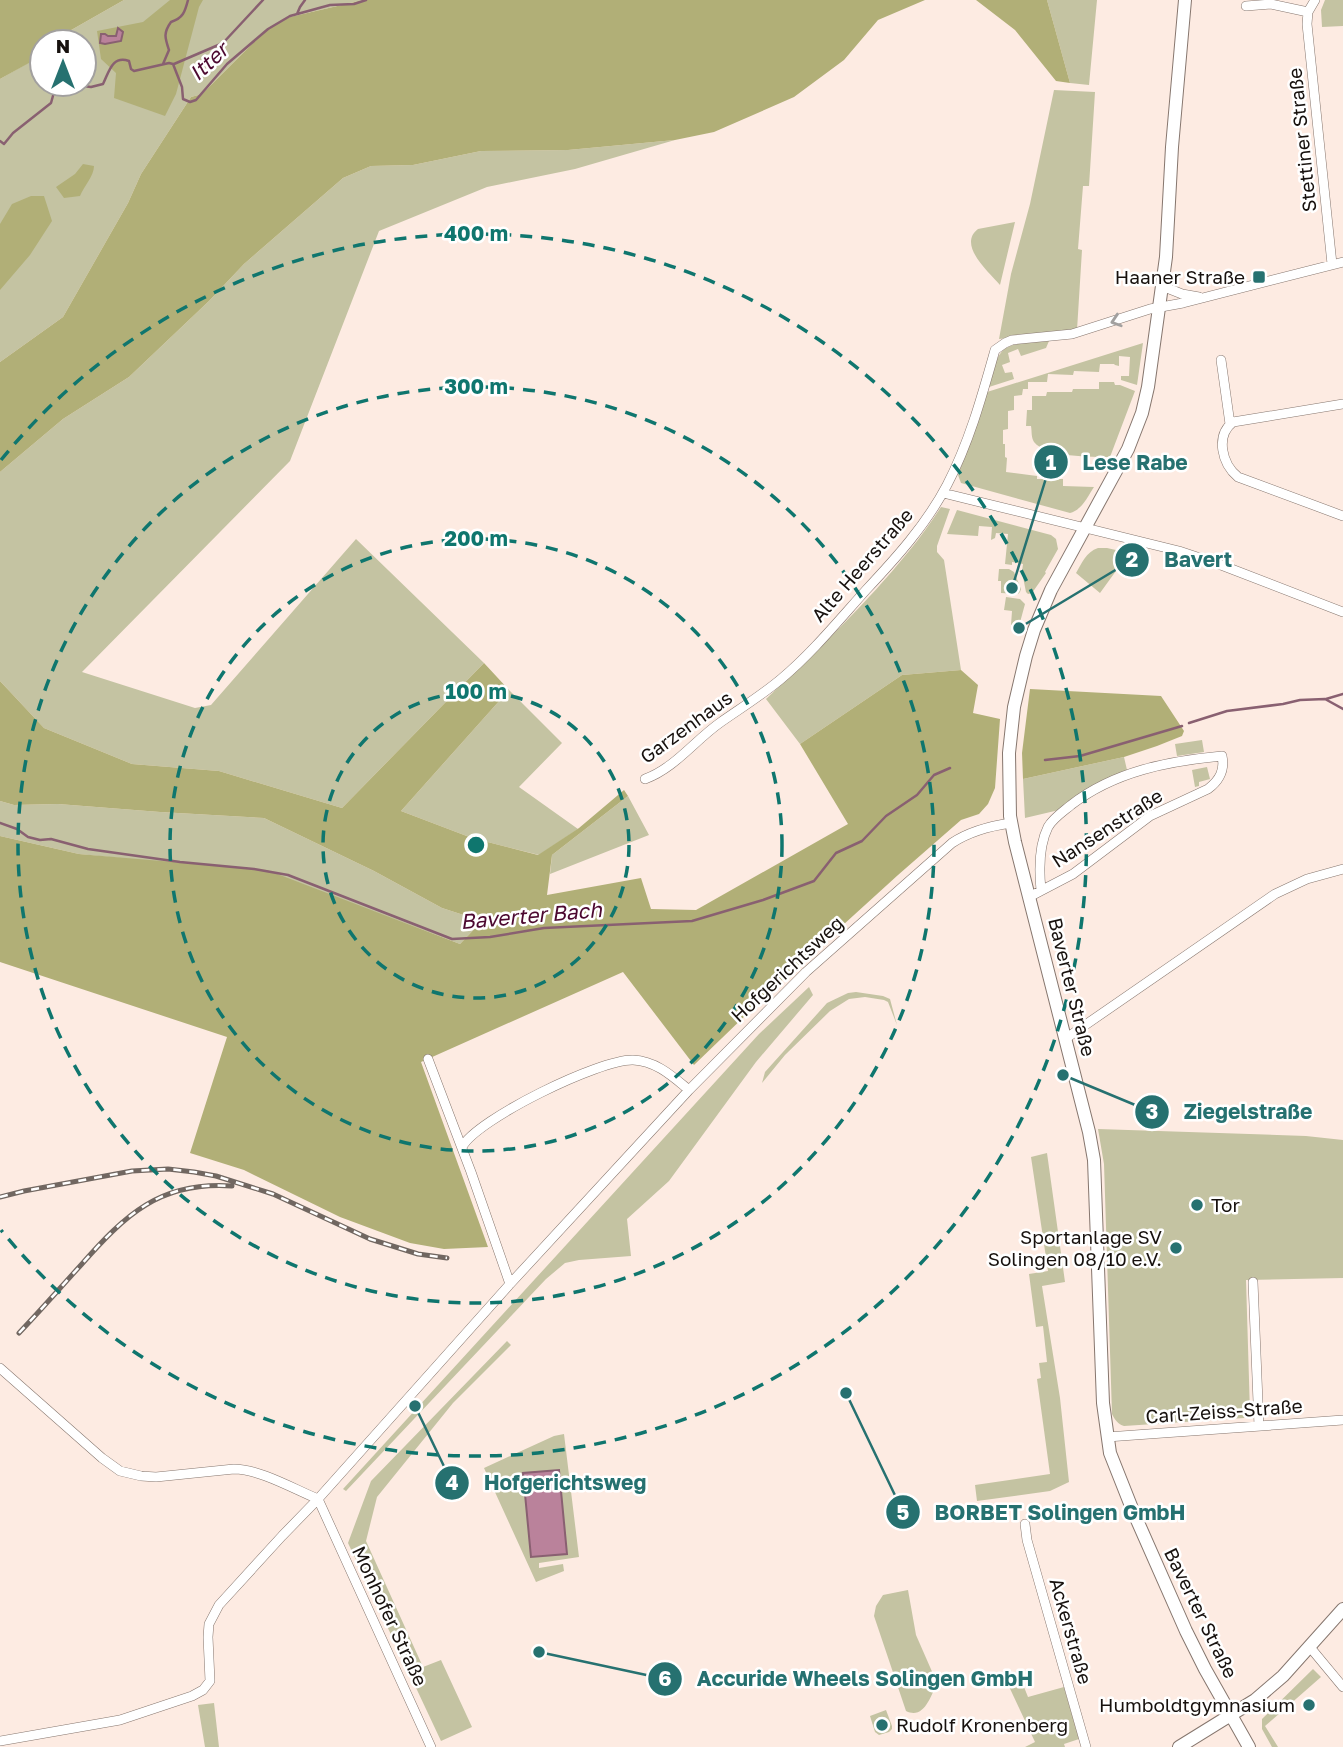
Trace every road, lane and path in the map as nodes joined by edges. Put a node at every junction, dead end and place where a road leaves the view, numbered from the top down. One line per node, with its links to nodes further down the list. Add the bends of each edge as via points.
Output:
1 (1185, 0): 7 (main road)
2 (1315, 0): 4 (street)
3 (1246, 6): 4 (street, via 1272,4)
4 (1308, 12): 6 (street, Stettiner Straße)
5 (1343, 262): 6 (street, Alte Heerstraße)
6 (1332, 264): 8 (street, Alte Heerstraße)
7 (1162, 286): 8 (street); 9 (main road)
8 (1205, 298): 9 (street, Alte Heerstraße)
9 (1159, 307): 13 (street, Alte Heerstraße, one-way to 13, via 1072,334 1012,340 995,350 984,392); 15 (main road, via 1142,412 1128,449)
10 (1221, 360): 12 (street)
11 (1343, 404): 12 (street)
12 (1230, 424): 14 (street, via 1223,453 1233,473)
13 (943, 493): 15 (street); 17 (street, Alte Heerstraße, via 905,548 806,656)
14 (1343, 516)
15 (1085, 528): 16 (street, via 1179,551); 19 (main road, Baverter Straße, via 1040,614 1020,675 1009,753)
16 (1343, 612)
17 (749, 704): 18 (street, Garzenhaus)
18 (645, 779)
19 (1011, 823): 21 (main road, Baverter Straße); 24 (street, Hofgerichtsweg, via 975,831 952,844 806,972)
20 (1343, 869): 22 (street, via 1275,894)
21 (1035, 894): 21 (street, Nansenstraße, via 1073,874 1150,816 1214,785 1222,772 1222,756 1132,772 1106,782 1062,811 1048,827); 22 (main road, Baverter Straße)
22 (1065, 1040): 31 (main road, Baverter Straße, via 1094,1160)
23 (428, 1059): 25 (street)
24 (689, 1090): 25 (street, via 654,1065 618,1062 530,1098 471,1135); 27 (street, Hofgerichtsweg)
25 (462, 1147): 27 (street)
26 (1253, 1282): 30 (street)
27 (510, 1284): 32 (street, Hofgerichtsweg)
28 (0, 1368): 32 (street, via 120,1471 156,1477 244,1470)
29 (1343, 1420): 30 (street, Carl-Zeiss-Straße)
30 (1259, 1426): 31 (street, Carl-Zeiss-Straße)
31 (1107, 1437): 37 (main road, Baverter Straße, via 1150,1551)
32 (317, 1500): 38 (street, Hofgerichtsweg, via 215,1611 208,1637 210,1681 203,1690 120,1720); 39 (street, Monhofer Straße)
33 (1025, 1524): 40 (street, Ackerstraße)
34 (1343, 1609): 35 (main road)
35 (1309, 1646): 36 (street); 37 (main road, via 1283,1676)
36 (1343, 1687)
37 (1230, 1716): 41 (main road); 42 (main road, Baverter Straße)
38 (0, 1741)
39 (431, 1747)
40 (1086, 1747)
41 (1179, 1747)
42 (1248, 1747)

